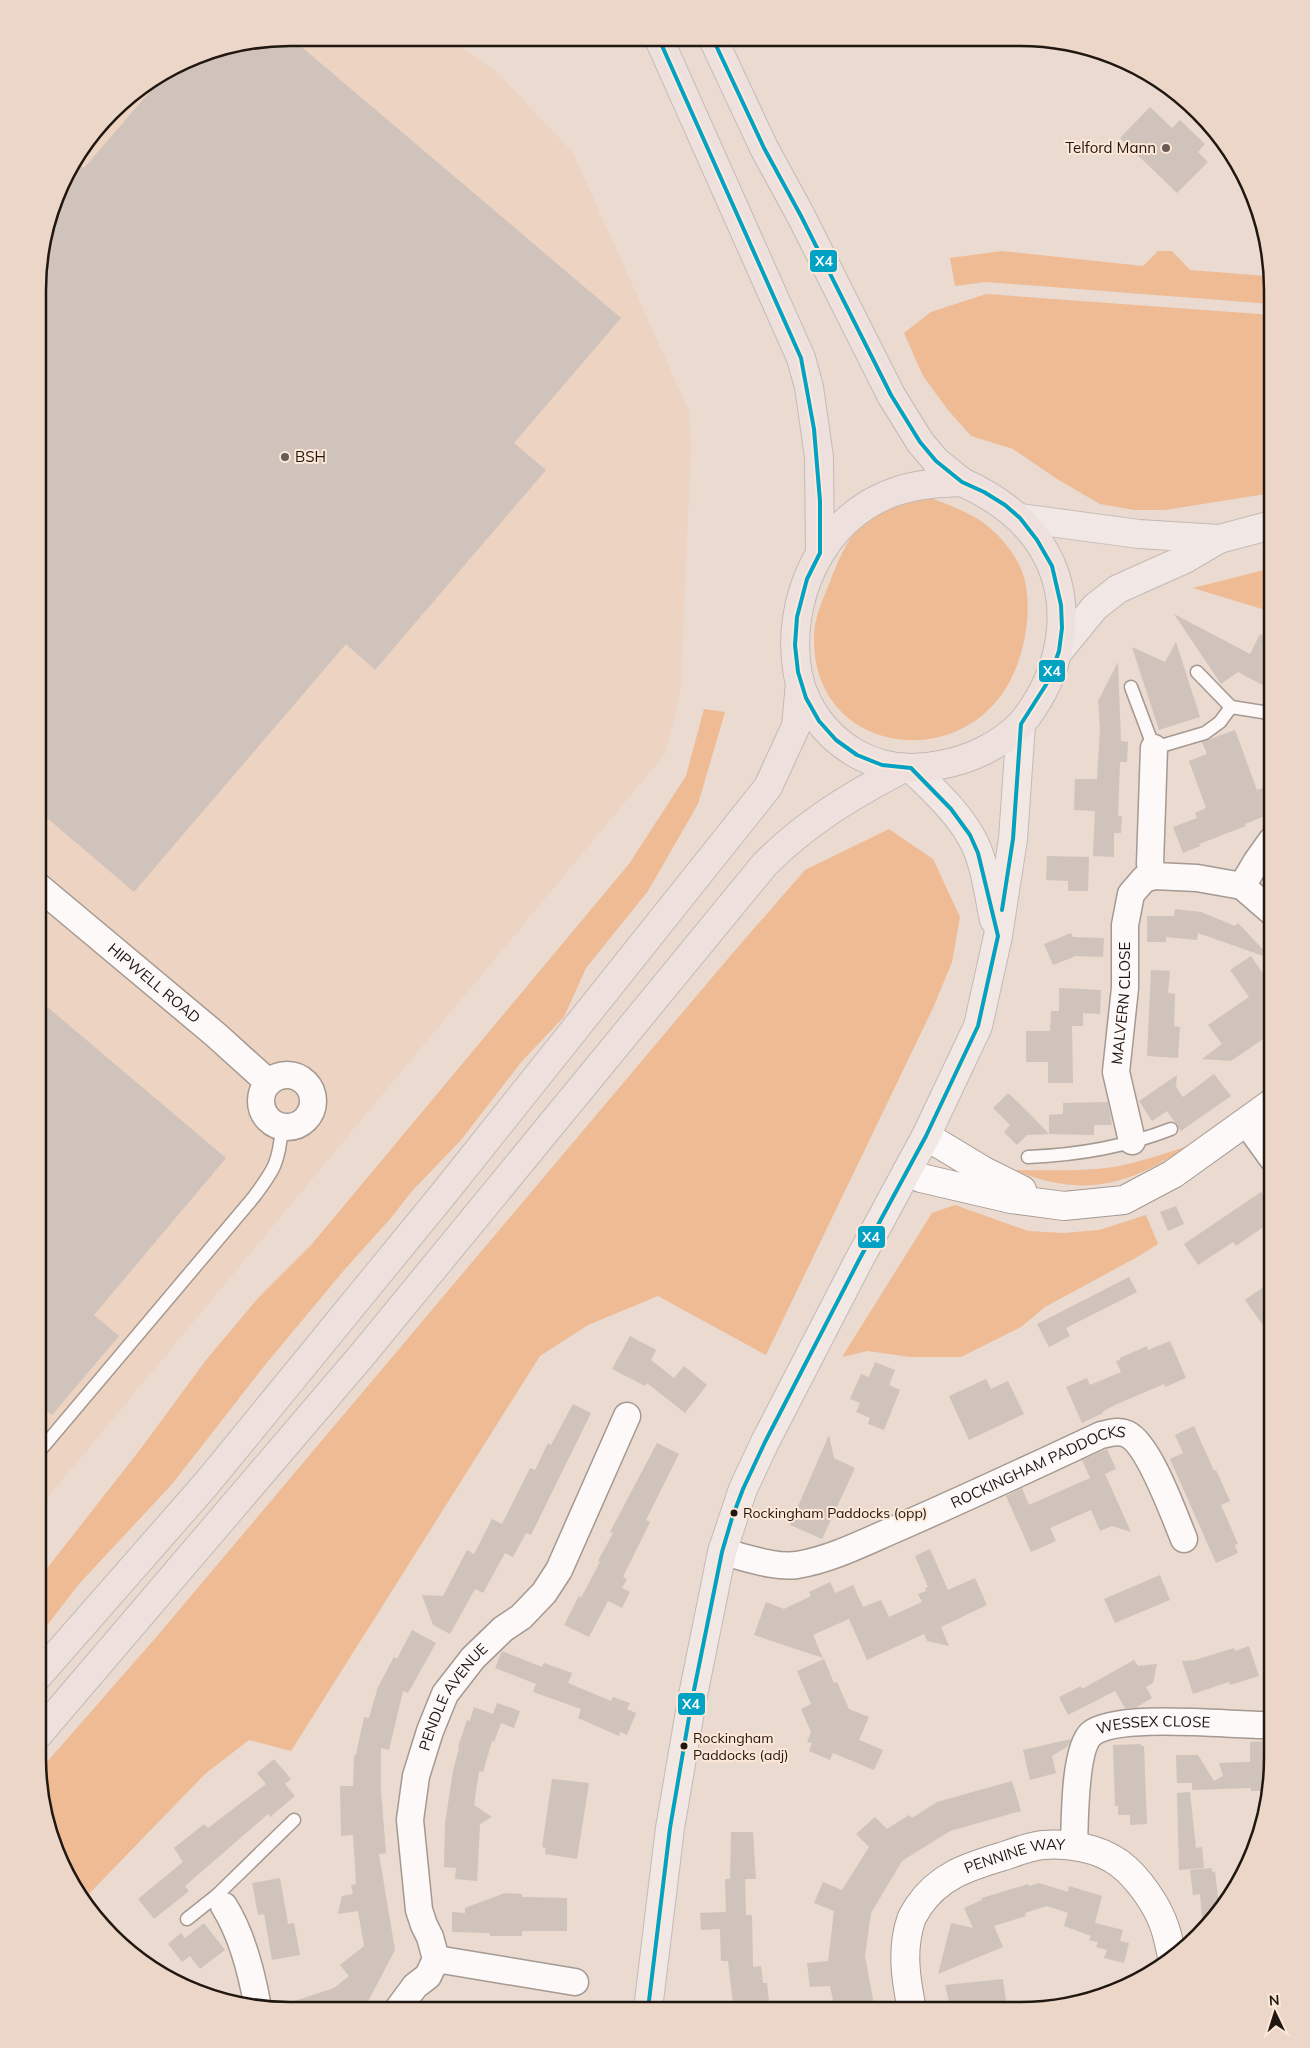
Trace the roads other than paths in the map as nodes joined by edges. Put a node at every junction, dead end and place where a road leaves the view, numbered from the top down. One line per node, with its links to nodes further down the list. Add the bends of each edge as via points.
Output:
1 (662, 46): 7 (highway, via 801,358 819,457)
2 (717, 46): 3 (highway, via 764,148 891,394 920,442 936,461)
3 (962, 482): 4 (highway, via 1005,505); 7 (highway, via 928,484 896,491 866,506 840,526)
4 (1020, 518): 6 (main road, via 1139,534); 8 (highway, via 1046,554 1054,575 1061,605)
5 (1264, 527): 6 (main road)
6 (1219, 539): 8 (main road, via 1185,559 1118,589 1095,607)
7 (820, 552): 10 (highway, via 804,588 797,617 796,661)
8 (1059, 651): 14 (highway, via 1049,680)
9 (1197, 672): 12 (lane)
10 (800, 683): 16 (highway, via 817,720 841,744 882,765); 38 (highway, via 796,726 768,787 751,810 213,1475)
11 (1131, 687): 15 (lane)
12 (1231, 707): 13 (lane); 15 (lane, via 1220,722 1205,733)
13 (1264, 712)
14 (1021, 724): 16 (highway, via 972,756 938,766); 22 (main road, via 1013,839)
15 (1154, 748): 18 (street, via 1150,864)
16 (908, 768): 22 (main road, via 951,809 970,835 978,853); 40 (highway, via 859,791 820,816 765,864 363,1354)
17 (1264, 851): 19 (street)
18 (1154, 876): 19 (street, via 1196,878); 29 (street, MALVERN CLOSE, via 1144,879 1131,894 1126,925 1125,988 1116,1072)
19 (1242, 886): 21 (street)
20 (46, 893): 23 (street, HIPWELL ROAD)
21 (1264, 905)
22 (998, 936): 28 (main road, via 978,1026)
23 (268, 1082): 26 (street, via 261,1097 261,1106 271,1121); 26 (street, via 276,1076 295,1076 303,1080 313,1095 308,1117 297,1125)
24 (1264, 1109): 25 (street)
25 (1246, 1122): 30 (street); 33 (street, via 1173,1174 1124,1200 1064,1206)
26 (282, 1127): 35 (lane, via 279,1155 273,1171 253,1198)
27 (1171, 1129): 29 (lane)
28 (926, 1136): 32 (main road); 33 (street)
29 (1132, 1141): 31 (lane, via 1095,1151)
30 (1264, 1147)
31 (1028, 1157)
32 (907, 1171): 33 (street, via 921,1178); 37 (main road, via 765,1442 743,1489)
33 (1045, 1204)
34 (627, 1416): 46 (street, PENDLE AVENUE, via 559,1570 544,1593 473,1658 445,1694 430,1731 416,1776 410,1820 419,1910)
35 (46, 1440)
36 (1184, 1538): 37 (street, ROCKINGHAM PADDOCKS, via 1145,1453 1129,1435 1117,1431 1101,1435 969,1497 816,1561 776,1564)
37 (722, 1552): 50 (main road, via 670,1828)
38 (46, 1667)
39 (1264, 1725): 42 (street, WESSEX CLOSE, via 1137,1723 1109,1726 1091,1735 1082,1753 1077,1781)
40 (46, 1726)
41 (294, 1820): 43 (lane)
42 (1074, 1846): 45 (street, PENNINE WAY, via 1099,1852 1135,1877 1165,1927); 51 (street, PENNINE WAY, via 1042,1845 978,1863 951,1874 926,1896 911,1919 905,1952)
43 (220, 1901): 44 (lane); 48 (street, via 233,1920)
44 (187, 1919)
45 (1170, 1949)
46 (436, 1960): 47 (street); 49 (street, via 428,1976)
47 (575, 1982)
48 (256, 2000)
49 (403, 2002)
50 (649, 2002)
51 (910, 2002)

